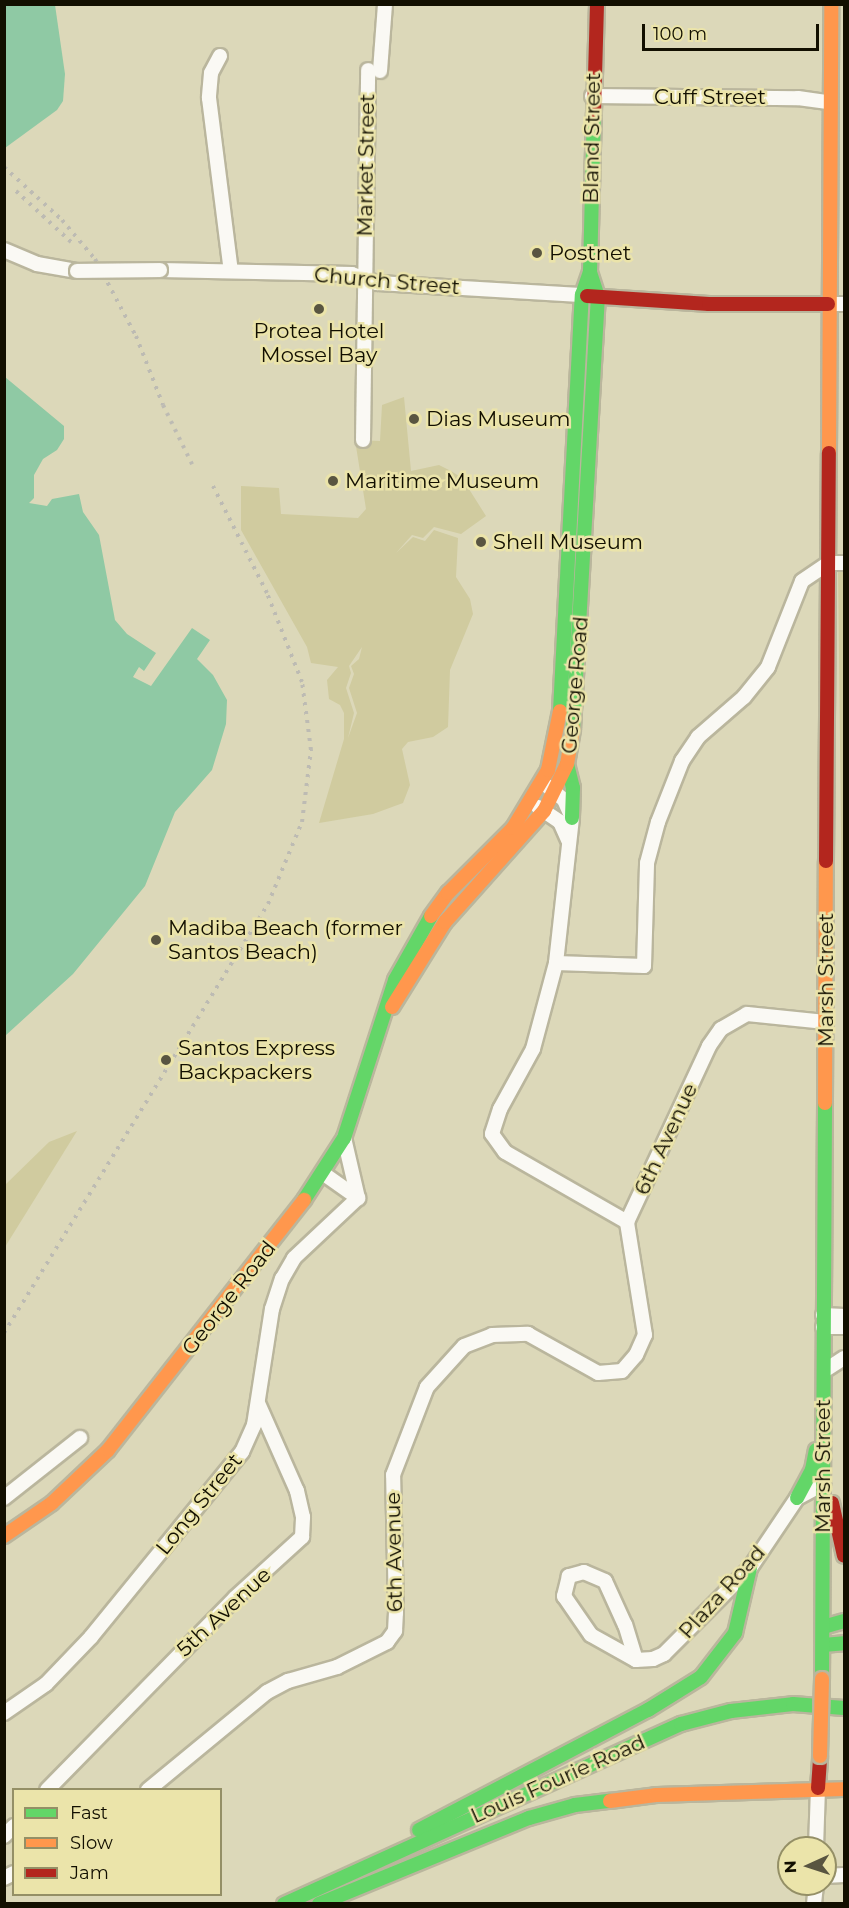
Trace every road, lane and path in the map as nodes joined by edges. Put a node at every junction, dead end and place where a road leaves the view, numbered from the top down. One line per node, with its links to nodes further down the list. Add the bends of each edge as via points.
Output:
1 (385, 4): 14 (street, Market Street, via 374,70)
2 (597, 4): 5 (street, Bland Street)
3 (831, 4): 6 (street, Marsh Street)
4 (220, 56): 12 (street, via 211,73 209,98)
5 (592, 96): 6 (street, Cuff Street, via 798,98); 13 (street, Bland Street)
6 (828, 102): 7 (street, Marsh Street)
7 (827, 146): 8 (street); 10 (street, Marsh Street)
8 (844, 146)
9 (844, 213): 10 (street)
10 (827, 214): 17 (street, Marsh Street)
11 (4, 250): 12 (street, Church Street, bridge, via 37,264 77,271)
12 (231, 271): 14 (street, Church Street, via 352,274)
13 (590, 272): 15 (street, Bland Street); 16 (street, Bland Street)
14 (364, 279): 15 (street, Church Street); 19 (street, Market Street)
15 (582, 295): 16 (street, Church Street); 23 (street, George Road, via 560,716 554,754)
16 (598, 297): 17 (street, Church Street, via 709,304); 22 (street, George Road, via 575,717)
17 (828, 304): 18 (street, Church Street); 20 (street, Marsh Street)
18 (844, 304)
19 (363, 441)
20 (829, 563): 21 (street); 29 (street, via 802,581 777,649 756,684 698,737 682,761 649,852 644,966); 31 (street, Marsh Street)
21 (844, 563)
22 (567, 764): 24 (street, George Road); 27 (street, via 573,788)
23 (543, 783): 24 (street); 25 (street, George Road)
24 (556, 791): 26 (street, George Road); 27 (street)
25 (531, 803): 26 (street); 30 (street, George Road, via 513,828 431,914 395,980)
26 (544, 811): 28 (street, via 560,822); 30 (street, George Road, via 445,922)
27 (572, 818): 28 (street)
28 (569, 842): 29 (street)
29 (556, 963): 35 (street, via 533,1049 500,1109 492,1134 505,1152)
30 (387, 1013): 32 (street, George Road)
31 (826, 1022): 35 (street, 6th Avenue, via 747,1014 721,1029 709,1046); 37 (street, Marsh Street)
32 (344, 1138): 33 (street, George Road); 34 (street)
33 (324, 1174): 34 (street); 48 (street, George Road, via 194,1345 108,1450 52,1503)
34 (358, 1198): 42 (street, Long Street, via 294,1258 282,1279 272,1310)
35 (627, 1222): 61 (street, 6th Avenue, via 645,1335 636,1355 622,1371 612,1374 598,1373 528,1334 492,1335 464,1346 427,1387 393,1475 395,1631 387,1642 337,1667 288,1681 267,1692)
36 (844, 1316): 37 (street)
37 (823, 1321): 38 (street); 40 (street, Marsh Street)
38 (844, 1327)
39 (844, 1358): 40 (street)
40 (824, 1371): 41 (street, Marsh Street)
41 (824, 1398): 44 (street, Marsh Street); 47 (street, via 812,1470)
42 (258, 1402): 59 (street, Long Street, via 254,1425 230,1471 91,1636 46,1684); 60 (street, 5th Avenue, via 297,1491 303,1517 302,1537 235,1598)
43 (80, 1438): 46 (street)
44 (824, 1450): 45 (street, Marsh Street); 49 (street)
45 (823, 1484): 47 (street, Plaza Road); 52 (street, Marsh Street)
46 (4, 1498)
47 (797, 1498): 50 (street, Plaza Road)
48 (4, 1536)
49 (844, 1556)
50 (750, 1568): 55 (street, Plaza Road, via 664,1654); 65 (street, via 735,1633 701,1677 648,1710 424,1827)
51 (844, 1621): 52 (street)
52 (823, 1628): 54 (street, Marsh Street)
53 (844, 1643): 54 (street)
54 (823, 1645): 62 (street, Marsh Street, bridge)
55 (636, 1660): 55 (street, via 591,1635 574,1615 564,1596 569,1576 594,1573 605,1581 626,1625)
56 (844, 1699): 57 (street)
57 (793, 1704): 58 (street, Louis Fourie Road); 65 (street, Louis Fourie Road, via 730,1711 681,1724)
58 (844, 1707)
59 (4, 1713)
60 (49, 1788)
61 (150, 1788)
62 (818, 1788): 63 (street); 64 (street, Marsh Street); 67 (street, via 656,1795 575,1805 519,1822)
63 (844, 1789)
64 (816, 1836)
65 (341, 1878): 66 (street, Louis Fourie Road)
66 (284, 1904)
67 (319, 1904)

